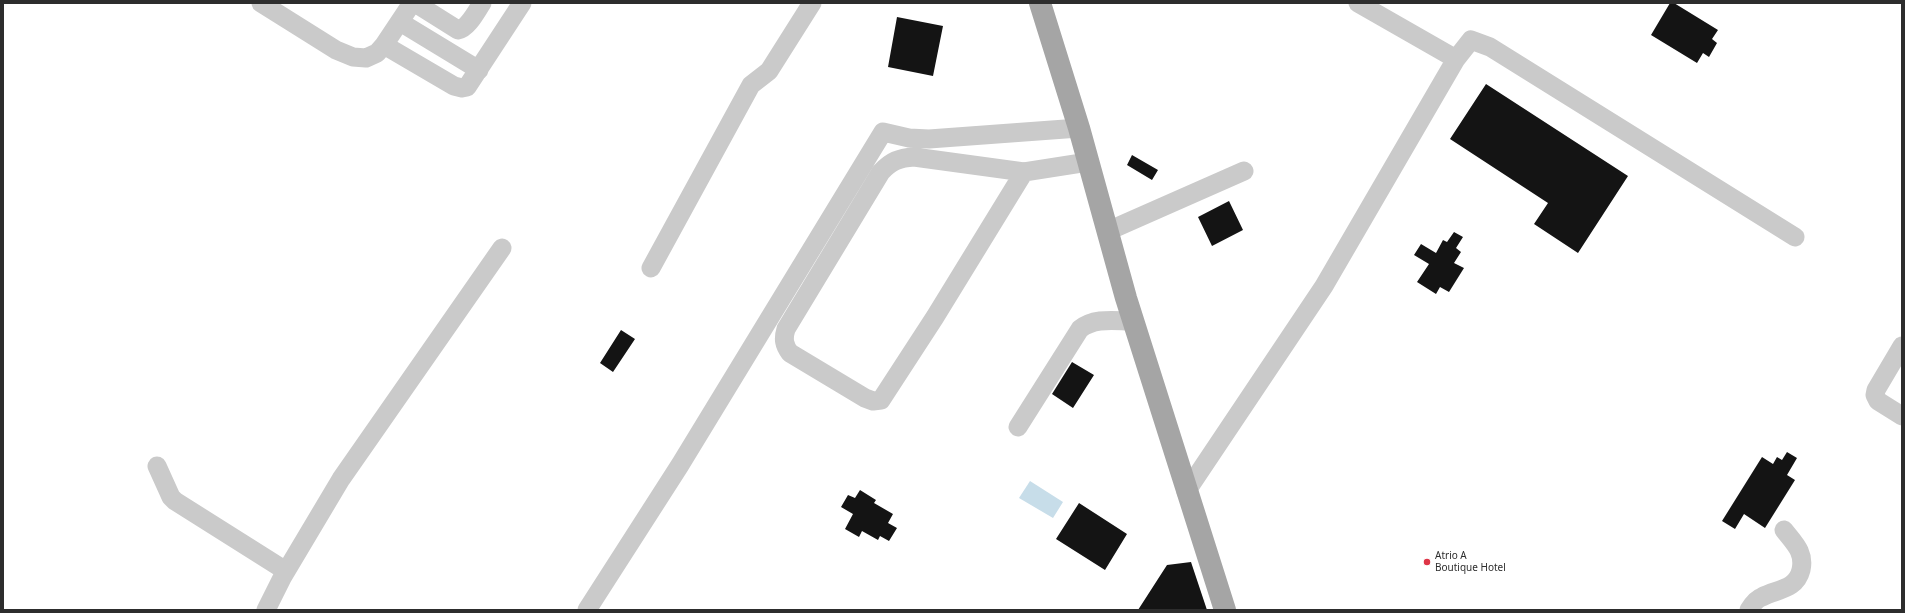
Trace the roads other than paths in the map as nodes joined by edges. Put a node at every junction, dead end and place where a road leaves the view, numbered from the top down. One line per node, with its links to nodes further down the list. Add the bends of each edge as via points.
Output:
1 (261, 3): 9 (street, via 336,50 353,57 366,58 377,53)
2 (414, 3): 3 (street, via 458,30 462,29); 8 (street)
3 (482, 3)
4 (522, 3): 11 (street)
5 (812, 3): 19 (street, via 769,71 751,85)
6 (1040, 3): 12 (main road)
7 (1358, 3): 10 (street)
8 (400, 22): 9 (street); 11 (street)
9 (384, 45): 11 (street, via 454,86 467,87)
10 (1456, 59): 17 (street, via 1471,40 1490,47); 25 (street, via 1324,286)
11 (480, 70)
12 (1079, 128): 13 (main road); 29 (street, via 929,139 883,132 680,465)
13 (1088, 162): 15 (street); 16 (main road)
14 (1244, 171): 16 (street)
15 (1024, 172): 15 (street, via 914,158 901,158 890,163 881,172 786,329 784,346 790,353 865,398 881,400)
16 (1108, 231): 20 (main road)
17 (1795, 236)
18 (502, 248): 27 (street, via 362,446)
19 (651, 268)
20 (1133, 321): 23 (street, via 1097,321 1088,323 1080,329); 25 (main road)
21 (1902, 346): 22 (street, via 1874,395 1878,401)
22 (1902, 416)
23 (1018, 427)
24 (157, 466): 27 (street, via 175,501)
25 (1186, 492): 30 (main road)
26 (1784, 530): 31 (street, via 1800,551 1800,574 1792,584 1762,596)
27 (286, 571): 28 (street)
28 (266, 610)
29 (587, 610)
30 (1225, 610)
31 (1749, 610)

